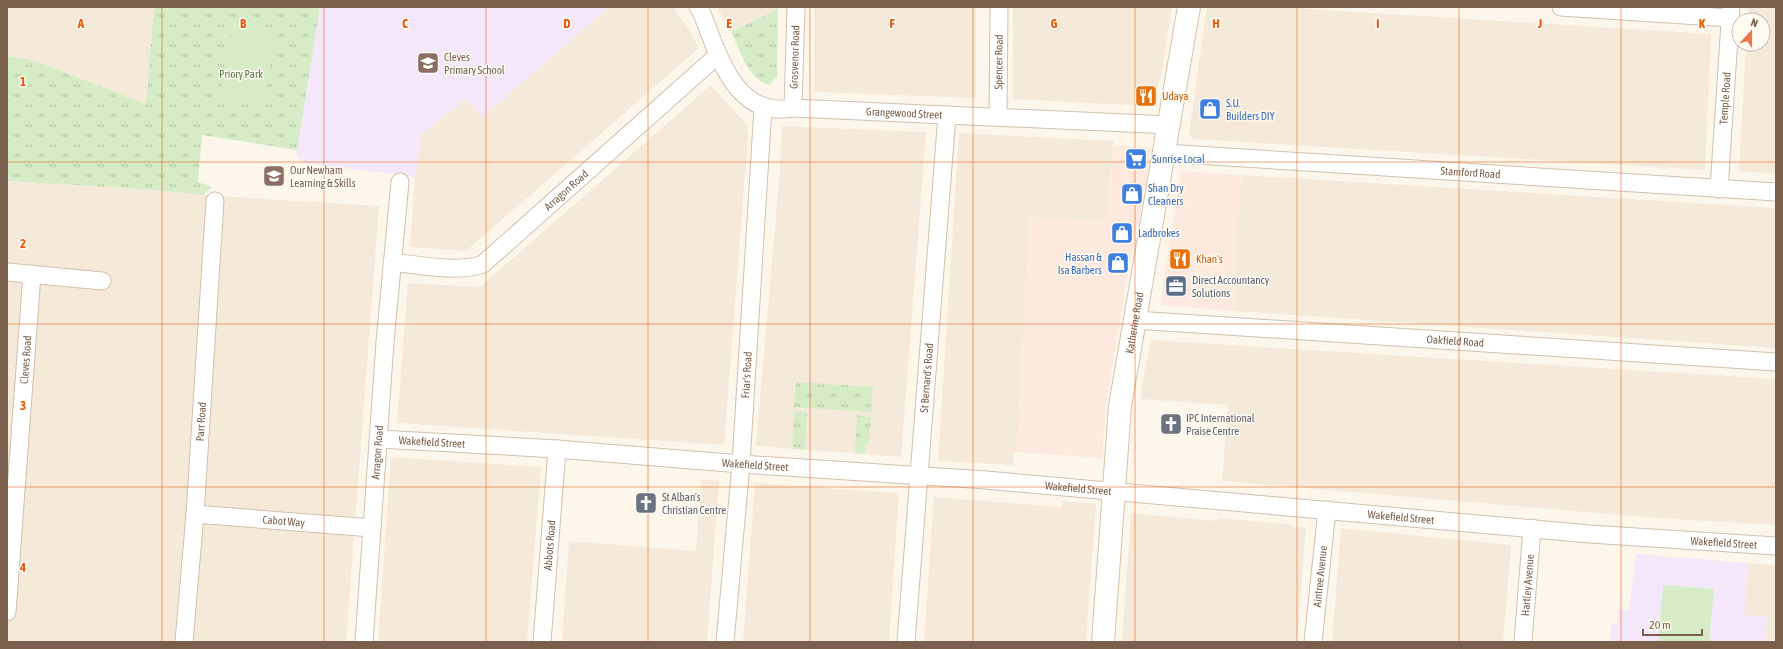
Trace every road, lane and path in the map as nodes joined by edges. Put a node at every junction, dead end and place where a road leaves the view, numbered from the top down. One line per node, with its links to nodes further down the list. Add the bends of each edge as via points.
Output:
1 (698, 7): 7 (street, Grangewood Street, via 702,11)
2 (796, 7): 9 (street, Grosvenor Road)
3 (999, 7): 11 (street, Spencer Road)
4 (1189, 7): 12 (main road, Katherine Road)
5 (1561, 7): 6 (street)
6 (1731, 12): 15 (street, Temple Road)
7 (718, 55): 8 (street, Grangewood Street, via 730,80 746,96); 18 (street, Arragon Road, via 483,264 473,268 456,268)
8 (763, 107): 9 (street, Grangewood Street, via 783,110); 26 (street, Friar's Road)
9 (793, 108): 10 (street, Grangewood Street)
10 (947, 114): 11 (street, Grangewood Street); 27 (street, St Bernard's Road)
11 (998, 117): 12 (street, Grangewood Street)
12 (1170, 126): 13 (main road, Katherine Road)
13 (1165, 153): 15 (street, Stamford Road); 22 (main road, Katherine Road)
14 (400, 182): 18 (street, Arragon Road)
15 (1719, 189): 16 (street, Stamford Road)
16 (1776, 192)
17 (215, 201): 31 (street, Parr Road)
18 (392, 262): 24 (street, Arragon Road)
19 (7, 272): 20 (street)
20 (32, 274): 21 (street); 29 (street, Cleves Road)
21 (102, 281)
22 (1135, 320): 23 (street, Oakfield Road); 28 (main road, Katherine Road, via 1120,406)
23 (1776, 362)
24 (379, 439): 25 (street, Wakefield Street); 32 (street, Arragon Road)
25 (557, 449): 26 (street, Wakefield Street); 38 (street, Abbots Road)
26 (741, 464): 27 (street, Wakefield Street); 39 (street, Friar's Road)
27 (918, 476): 28 (street, Wakefield Street); 40 (street, St Bernard's Road)
28 (1113, 490): 30 (street, Wakefield Street); 41 (main road, Katherine Road)
29 (11, 500): 35 (street, Cleves Road)
30 (1327, 510): 33 (street, Wakefield Street); 42 (street, Aintree Avenue)
31 (195, 514): 32 (street, Cabot Way); 36 (street, Parr Road)
32 (372, 528): 37 (street, Arragon Road)
33 (1532, 528): 34 (street, Wakefield Street); 43 (street, Hartley Avenue)
34 (1776, 546)
35 (7, 612)
36 (184, 642)
37 (364, 642)
38 (542, 642)
39 (725, 642)
40 (906, 642)
41 (1103, 642)
42 (1313, 642)
43 (1523, 642)

